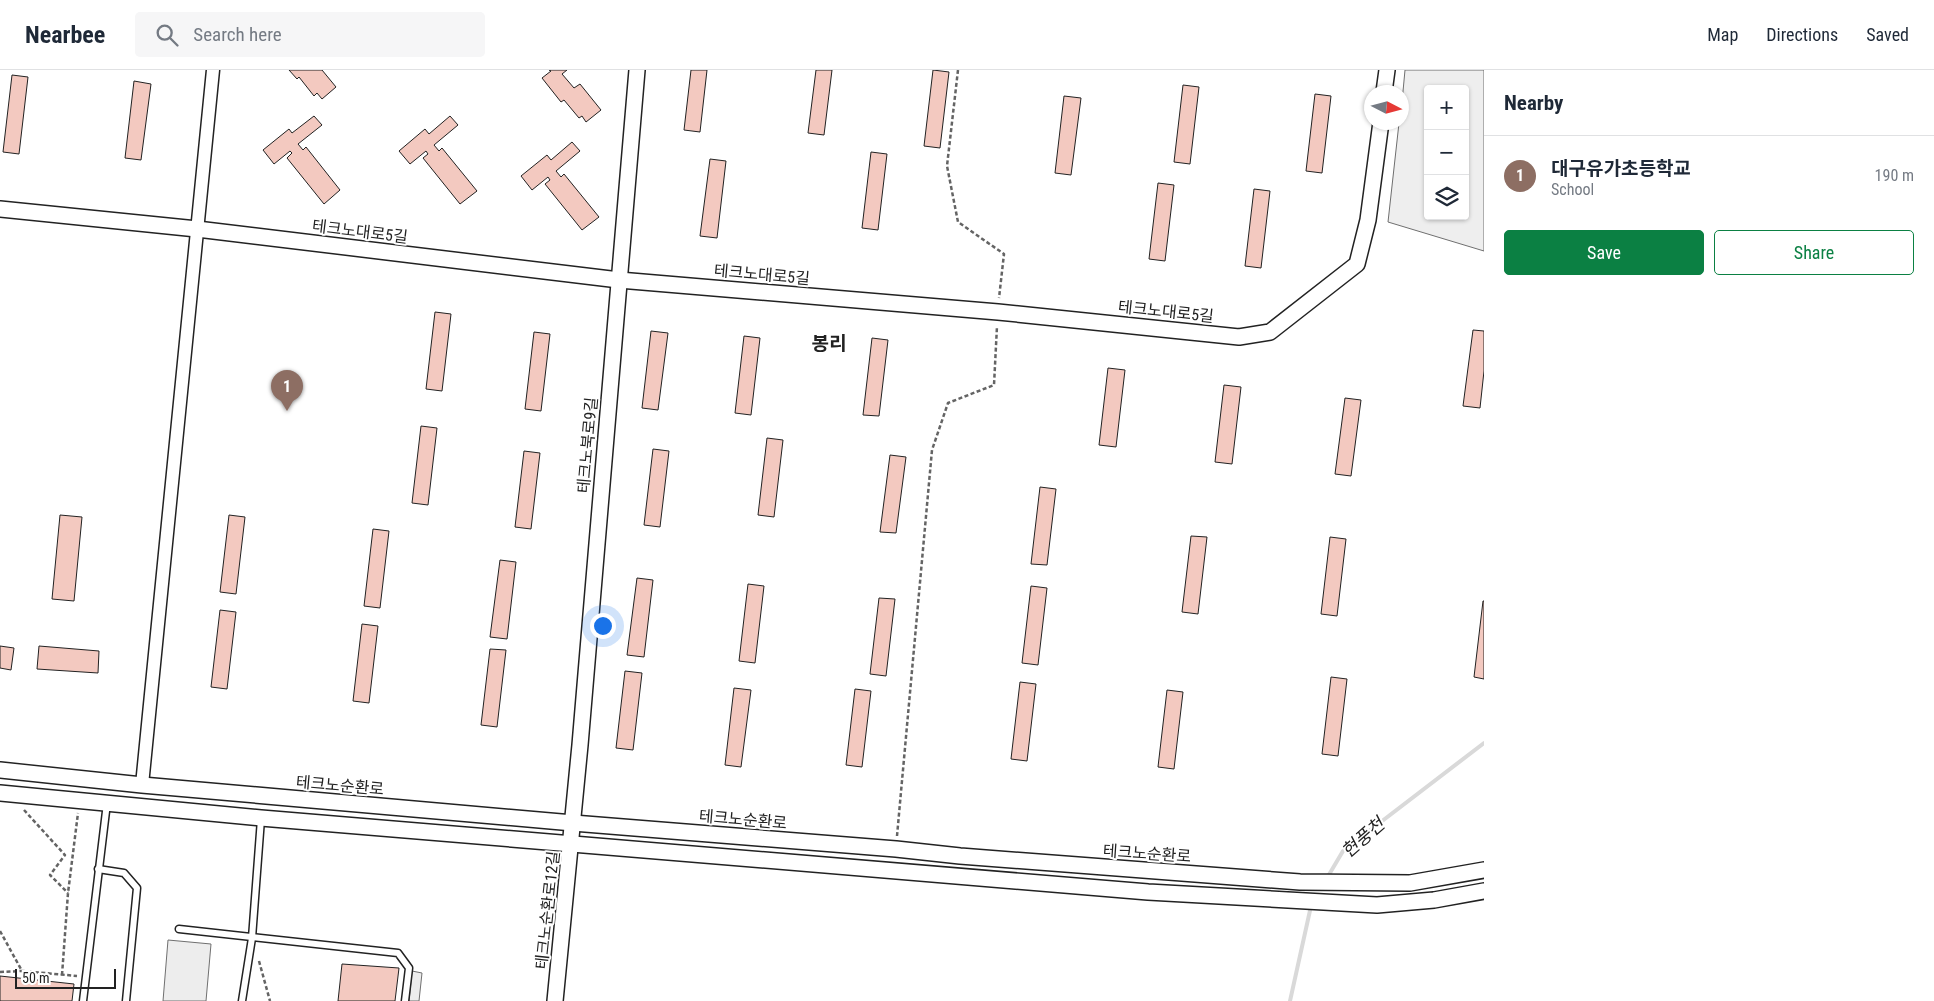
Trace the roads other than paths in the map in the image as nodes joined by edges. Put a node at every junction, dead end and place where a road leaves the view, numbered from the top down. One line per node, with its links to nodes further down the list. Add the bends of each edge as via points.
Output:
1 (213, 70): 7 (street)
2 (637, 70): 8 (street, 테크노북로9길)
3 (1387, 70): 4 (street)
4 (1385, 85)
5 (1380, 130): 8 (street, 테크노대로5길, via 1368,220 1357,264 1270,332 1239,336)
6 (0, 209): 7 (street, 테크노대로5길)
7 (197, 229): 8 (street, 테크노대로5길); 10 (street)
8 (619, 280): 14 (street, 테크노북로9길)
9 (0, 770): 10 (street, 테크노순환로)
10 (142, 785): 14 (street, 테크노순환로)
11 (5, 793): 12 (street)
12 (107, 802): 13 (street); 16 (lane)
13 (261, 818): 15 (street); 20 (lane)
14 (573, 823): 15 (street, 테크노순환로12길); 17 (street, 테크노순환로, via 1310,882 1410,883)
15 (571, 844): 18 (street, via 1138,891 1377,905); 25 (street, 테크노순환로12길)
16 (98, 869): 21 (lane); 22 (lane, via 124,873 137,888)
17 (1484, 870)
18 (1484, 891)
19 (180, 929): 20 (lane)
20 (252, 938): 23 (lane); 24 (lane, via 398,953 409,968)
21 (83, 1001)
22 (126, 1001)
23 (242, 1001)
24 (405, 1001)
25 (555, 1001)

